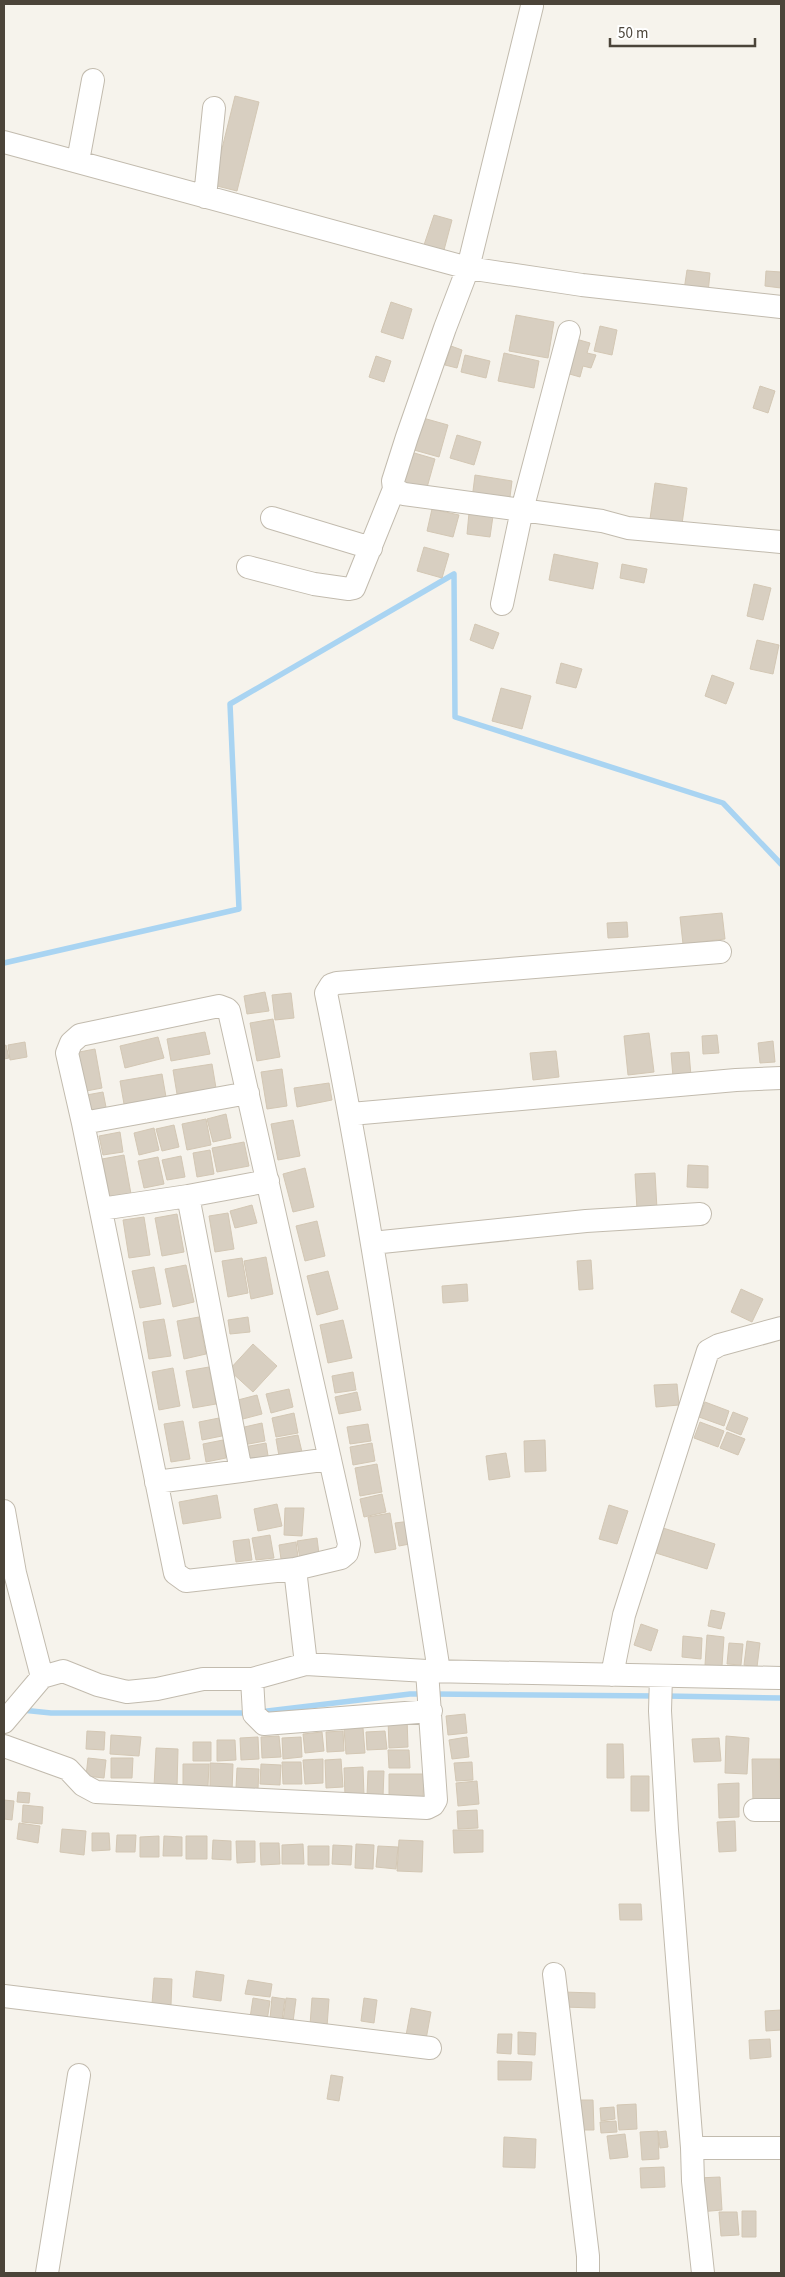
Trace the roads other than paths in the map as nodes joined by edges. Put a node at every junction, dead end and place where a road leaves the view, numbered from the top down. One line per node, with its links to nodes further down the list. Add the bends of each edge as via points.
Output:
1 (532, 6): 7 (street)
2 (94, 80): 5 (street)
3 (214, 108): 6 (street)
4 (4, 142): 5 (street)
5 (78, 161): 6 (street)
6 (205, 197): 7 (street)
7 (468, 268): 8 (street, via 592,286); 10 (street, via 407,437 393,481)
8 (781, 307)
9 (570, 332): 11 (street)
10 (394, 489): 11 (street, via 404,494); 14 (street)
11 (522, 510): 13 (street, via 602,521 628,528); 16 (street)
12 (272, 518): 14 (street)
13 (781, 542)
14 (371, 548): 15 (street, via 356,584 349,589 314,584)
15 (248, 567)
16 (502, 604)
17 (720, 952): 20 (street, via 331,985 326,994)
18 (781, 1078): 20 (street)
19 (248, 1093): 21 (street); 21 (street, via 229,1011 219,1006 80,1035 70,1043 67,1053); 22 (street)
20 (351, 1114): 26 (street)
21 (83, 1123): 24 (street)
22 (268, 1182): 23 (street); 28 (street)
23 (188, 1196): 24 (street); 29 (street)
24 (101, 1208): 30 (street)
25 (700, 1214): 26 (street, via 586,1221)
26 (372, 1243): 37 (street)
27 (781, 1328): 34 (street, via 708,1351 630,1598)
28 (330, 1459): 29 (street); 32 (street, via 349,1544 347,1553 334,1561)
29 (241, 1471): 30 (street)
30 (156, 1482): 32 (street, via 175,1573 181,1579)
31 (4, 1511): 36 (street)
32 (295, 1569): 33 (street)
33 (306, 1664): 37 (street); 39 (street)
34 (612, 1675): 37 (street); 38 (street)
35 (781, 1678): 38 (street)
36 (35, 1684): 39 (street, via 63,1670 98,1685 127,1692 203,1679); 40 (street)
37 (431, 1688): 39 (street, via 266,1724 258,1720); 41 (street, via 436,1800 427,1808 96,1792 83,1785 68,1769)
38 (660, 1692): 48 (street, via 667,1830)
39 (253, 1695)
40 (7, 1718)
41 (4, 1746)
42 (755, 1810): 43 (street)
43 (781, 1810)
44 (554, 1974): 51 (street)
45 (4, 1996): 46 (street)
46 (430, 2048)
47 (79, 2075): 50 (street)
48 (692, 2148): 49 (street); 52 (street)
49 (781, 2148)
50 (47, 2273)
51 (588, 2273)
52 (703, 2273)

